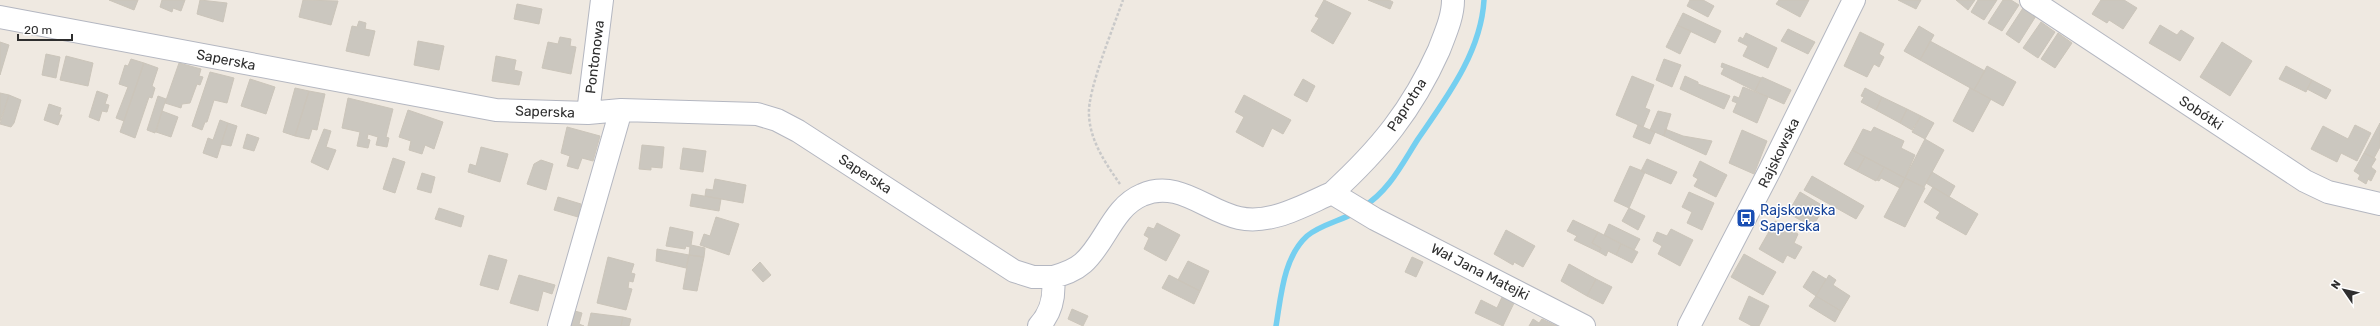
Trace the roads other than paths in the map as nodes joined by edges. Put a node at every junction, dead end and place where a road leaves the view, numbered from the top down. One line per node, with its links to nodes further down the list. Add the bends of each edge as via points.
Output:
1 (602, 0): 7 (street, Pontonowa)
2 (1453, 0): 8 (street, Paprotna, via 1446,33 1425,80 1396,126)
3 (1854, 0): 14 (street, Rajskowska)
4 (2031, 0): 9 (street, Sobótki, via 2305,181 2328,192)
5 (0, 17): 7 (street, Saperska, via 496,110)
6 (621, 110): 7 (street, Saperska); 10 (street, Saperska, via 736,112 757,114 776,120 805,136 1014,271 1033,277); 11 (street)
7 (588, 113)
8 (1339, 197): 10 (street, via 1258,219 1239,218 1186,194 1164,190 1142,194 1123,209 1083,262 1069,273); 13 (street, Wał Jana Matejki, via 1375,219)
9 (2380, 204)
10 (1053, 277): 12 (street, via 1054,295 1050,310)
11 (559, 326)
12 (1039, 326)
13 (1584, 326)
14 (1689, 326)

